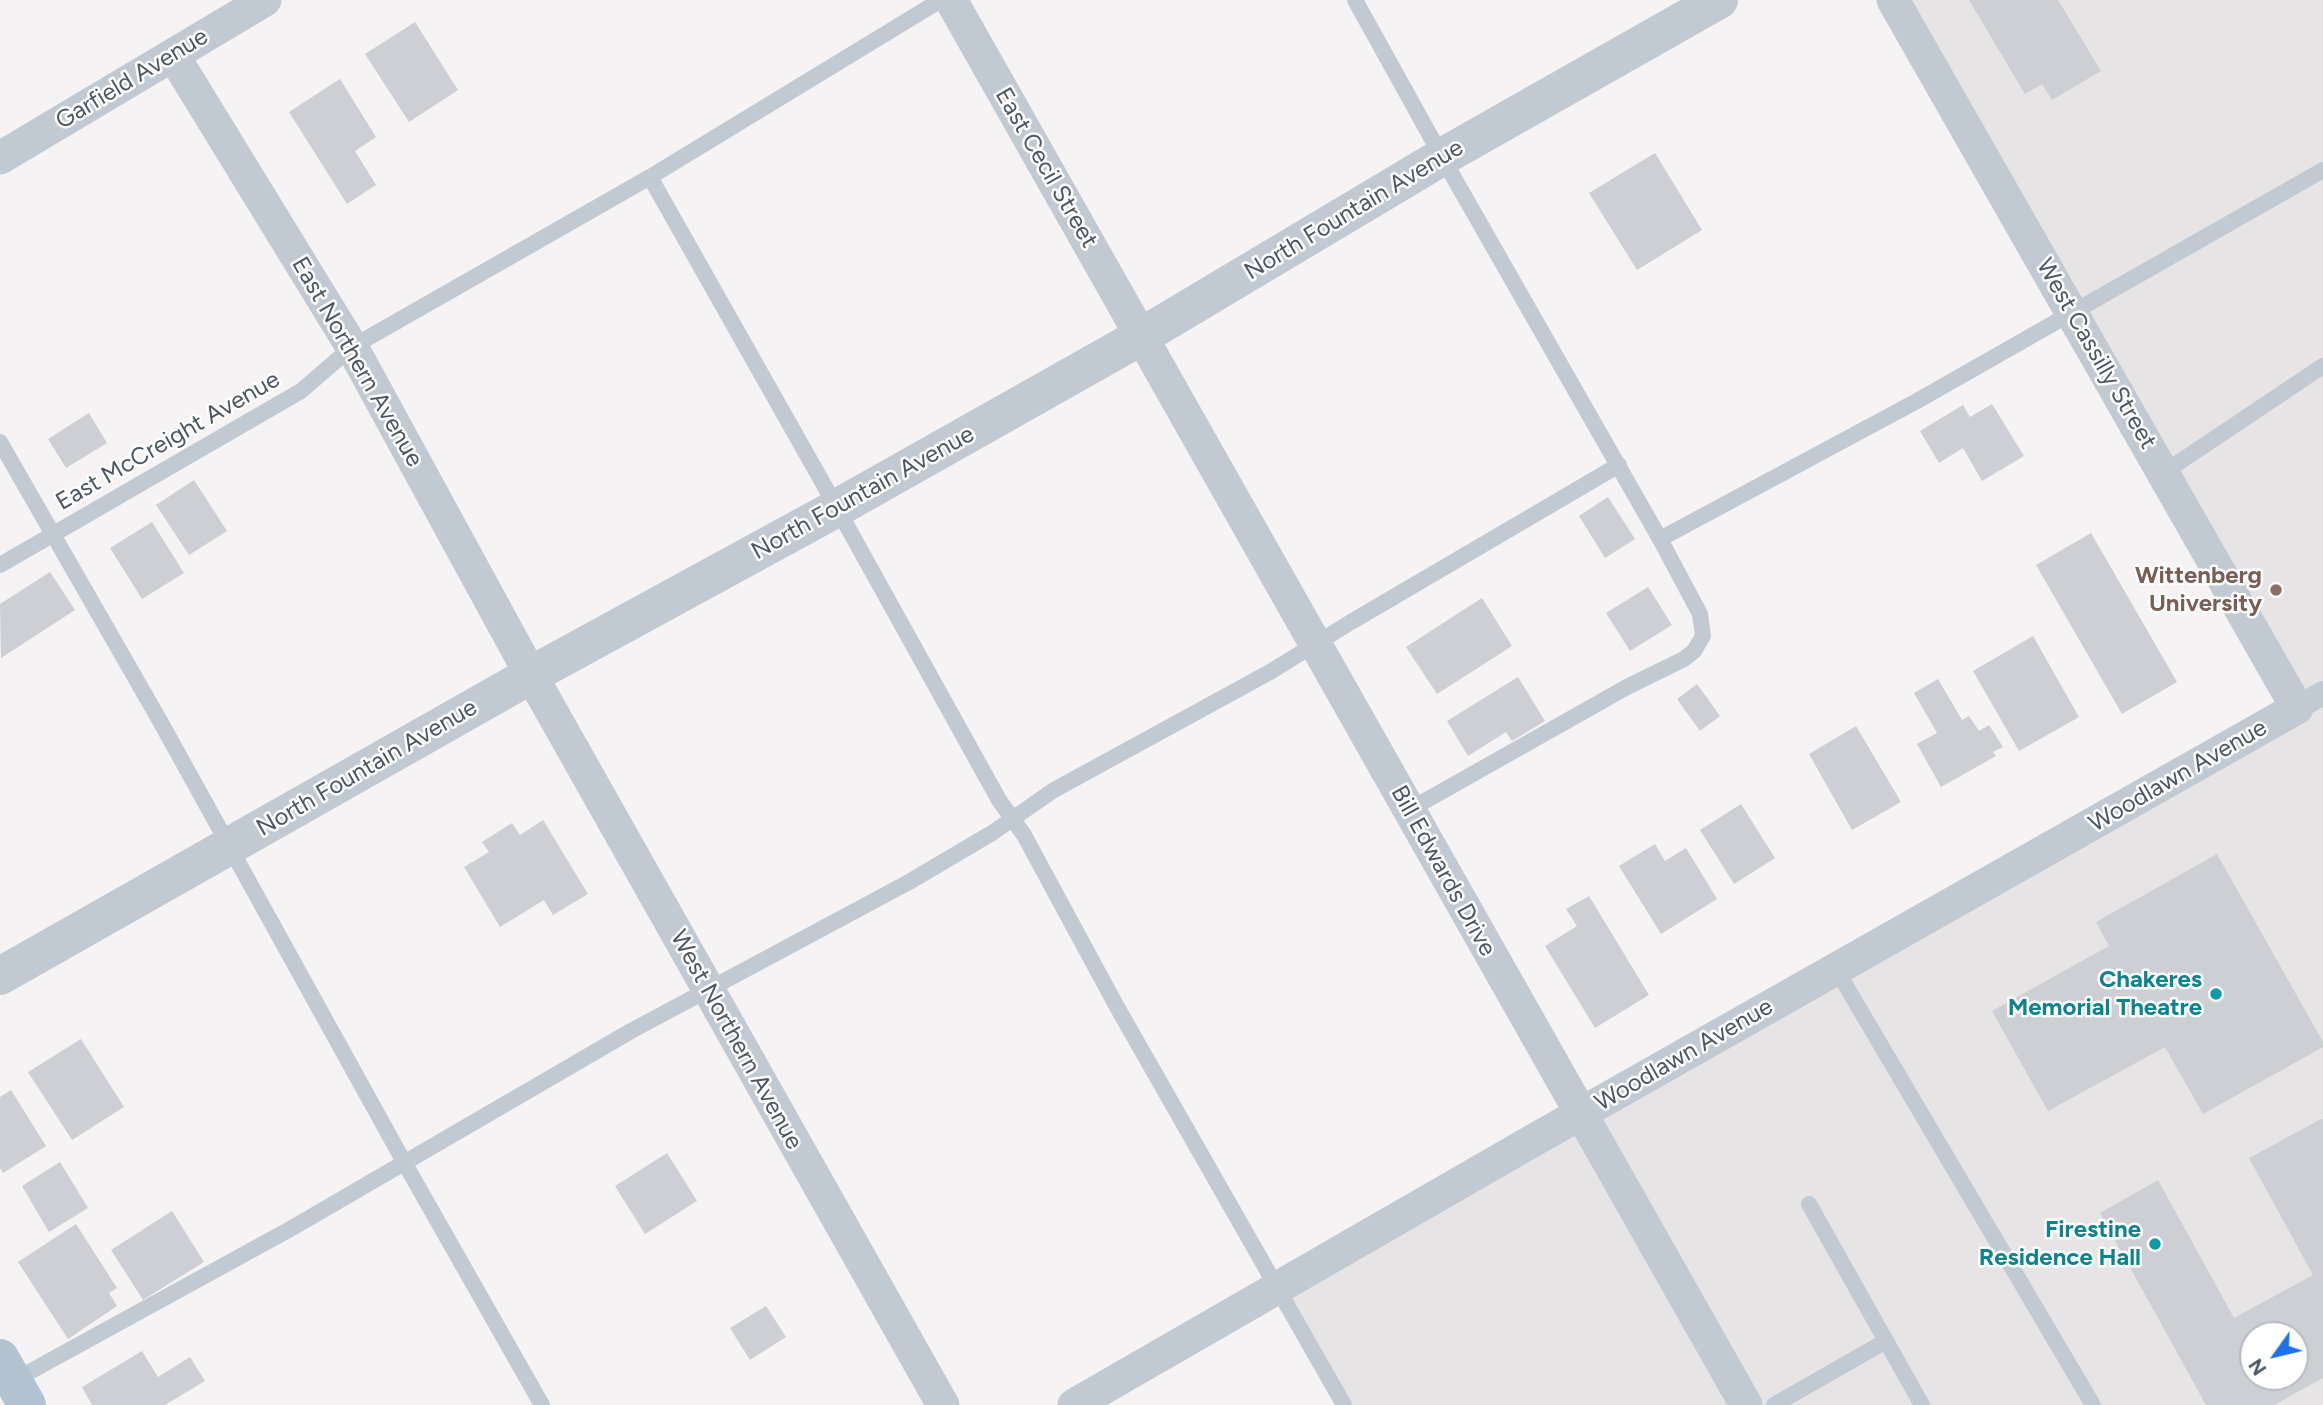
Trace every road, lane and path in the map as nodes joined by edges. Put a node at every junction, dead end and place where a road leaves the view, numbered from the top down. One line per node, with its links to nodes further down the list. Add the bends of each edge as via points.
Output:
1 (265, 0): 7 (street, Garfield Avenue)
2 (941, 0): 11 (lane, East McCreight Avenue)
3 (951, 0): 13 (street, East Cecil Street)
4 (1355, 0): 8 (lane)
5 (1719, 0): 8 (street, North Fountain Avenue)
6 (1893, 0): 12 (street, West Cassilly Street)
7 (173, 55): 9 (street, Garfield Avenue); 14 (street, East Northern Avenue)
8 (1442, 157): 13 (street, North Fountain Avenue); 17 (lane)
9 (0, 158)
10 (2323, 170): 12 (lane)
11 (650, 177): 14 (lane, East McCreight Avenue); 19 (lane)
12 (2073, 313): 18 (street, West Cassilly Street); 21 (lane)
13 (1142, 336): 19 (street, North Fountain Avenue); 23 (street, Bill Edwards Drive)
14 (352, 347): 20 (lane, East McCreight Avenue, via 301,391); 24 (street, East Northern Avenue)
15 (2323, 366): 18 (lane)
16 (0, 442): 20 (lane)
17 (1619, 465): 21 (lane); 23 (lane)
18 (2163, 473): 25 (street, West Cassilly Street)
19 (837, 508): 24 (street, North Fountain Avenue); 27 (lane)
20 (51, 534): 22 (lane, East McCreight Avenue); 28 (lane)
21 (1660, 539): 26 (lane, via 1700,614 1703,636 1694,651)
22 (0, 565)
23 (1317, 645): 26 (street, Bill Edwards Drive); 27 (lane, via 1054,790)
24 (531, 675): 28 (street, North Fountain Avenue); 31 (street, West Northern Avenue)
25 (2310, 701): 29 (street, Woodlawn Avenue)
26 (1409, 810): 32 (street, Bill Edwards Drive)
27 (1012, 819): 31 (lane, via 909,882); 35 (lane)
28 (229, 846): 30 (street, North Fountain Avenue); 33 (lane)
29 (1836, 970): 32 (street, Woodlawn Avenue); 45 (lane)
30 (0, 976)
31 (707, 989): 33 (lane); 39 (street, West Northern Avenue)
32 (1581, 1114): 35 (street, Woodlawn Avenue); 42 (street, Bill Edwards Drive)
33 (404, 1162): 37 (lane); 38 (lane)
34 (1808, 1204): 36 (lane)
35 (1276, 1289): 40 (street, Woodlawn Avenue); 41 (lane)
36 (1886, 1341): 43 (lane); 44 (lane)
37 (13, 1381)
38 (542, 1405)
39 (943, 1405)
40 (1074, 1405)
41 (1345, 1405)
42 (1746, 1405)
43 (1774, 1405)
44 (1922, 1405)
45 (2092, 1405)

